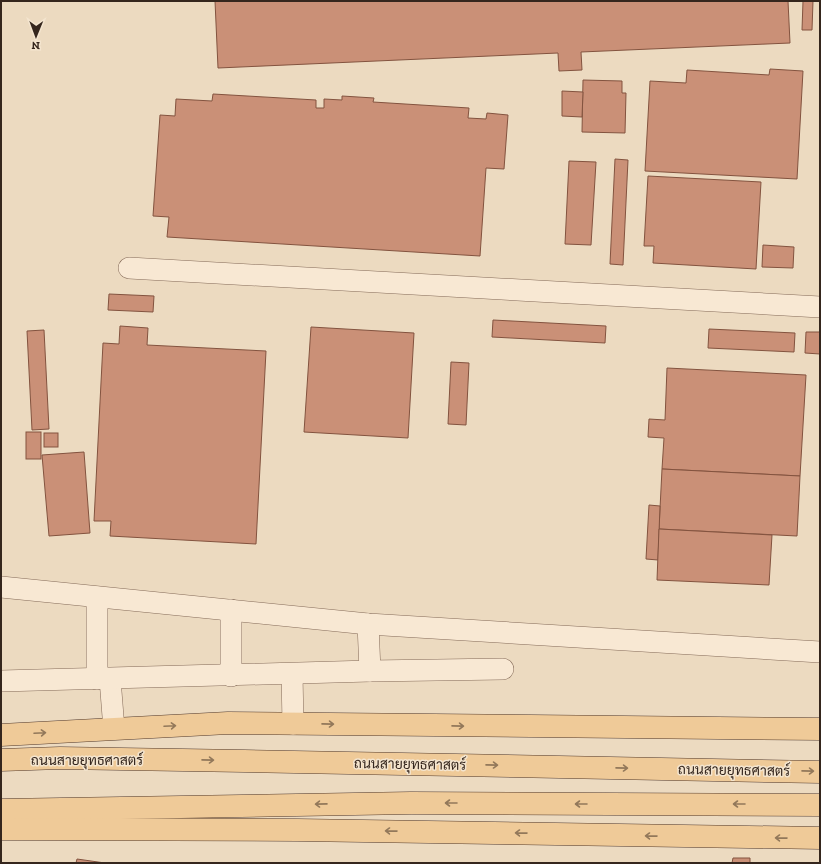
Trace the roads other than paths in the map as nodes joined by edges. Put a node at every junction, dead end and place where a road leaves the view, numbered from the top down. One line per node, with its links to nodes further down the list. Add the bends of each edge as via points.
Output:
1 (129, 268): 2 (street)
2 (820, 307)
3 (1, 587): 4 (street)
4 (97, 597): 5 (street); 12 (street)
5 (231, 610): 6 (street); 11 (street)
6 (368, 624): 7 (street); 9 (street)
7 (820, 652)
8 (502, 669): 9 (street)
9 (370, 671): 10 (street)
10 (292, 674): 11 (street); 14 (street)
11 (231, 676): 12 (street)
12 (104, 679): 13 (street); 15 (street)
13 (1, 681)
14 (293, 724): 15 (main road, one-way to 14); 16 (main road, one-way to 16)
15 (114, 729): 17 (main road, one-way to 15)
16 (820, 730)
17 (1, 735)
18 (1, 760): 19 (main road, ถนนสายยุทธศาสตร์, one-way to 19, via 60,758)
19 (820, 772)
20 (820, 805): 21 (main road, one-way to 21, via 411,803)
21 (1, 810)
22 (1, 829): 23 (main road, one-way to 22, via 298,830)
23 (820, 838)

